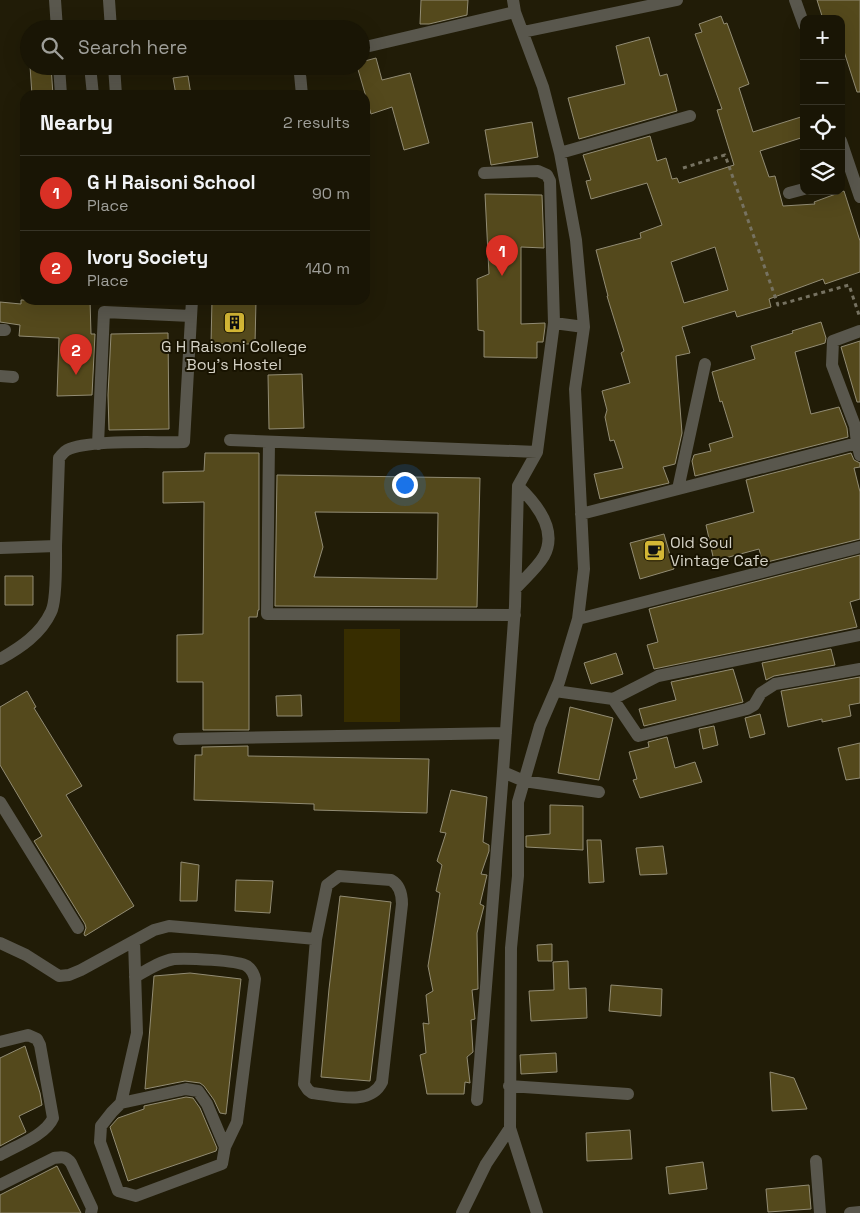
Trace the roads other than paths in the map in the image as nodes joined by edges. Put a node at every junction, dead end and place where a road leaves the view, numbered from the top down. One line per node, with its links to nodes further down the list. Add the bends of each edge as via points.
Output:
1 (55, 0): 7 (street)
2 (109, 0): 8 (street)
3 (678, 0): 9 (street)
4 (795, 0): 6 (street)
5 (514, 6): 9 (street); 10 (street)
6 (800, 15)
7 (56, 20)
8 (110, 20)
9 (522, 32): 21 (street, via 543,87)
10 (370, 46)
11 (60, 75): 15 (street)
12 (91, 75): 16 (street)
13 (115, 75): 17 (street)
14 (300, 75): 18 (street)
15 (61, 90)
16 (92, 90)
17 (116, 90)
18 (302, 90)
19 (690, 116): 21 (street)
20 (844, 150): 23 (street)
21 (560, 153): 30 (street, via 576,240)
22 (484, 174): 29 (street, via 538,171 547,175 550,181)
23 (851, 174): 26 (street)
24 (800, 190): 25 (street)
25 (789, 193)
26 (860, 197)
27 (192, 305): 28 (street)
28 (191, 316): 38 (street, via 184,442); 38 (street, via 104,312)
29 (554, 323): 30 (street); 40 (street)
30 (584, 326): 43 (street, via 575,389)
31 (860, 331): 35 (street, via 833,341 832,365)
32 (705, 364): 42 (street)
33 (0, 376): 34 (street)
34 (13, 377)
35 (857, 425): 39 (street)
36 (230, 440): 37 (street)
37 (269, 442): 40 (street); 48 (street, via 268,614)
38 (98, 444): 44 (street, via 72,448 59,458)
39 (859, 449): 42 (street)
40 (537, 452): 41 (street)
41 (518, 486): 47 (street); 47 (street, via 534,500 549,534 544,556)
42 (678, 490): 43 (street)
43 (581, 514): 49 (street, via 584,569)
44 (56, 546): 45 (street); 51 (street, via 52,611 37,633)
45 (0, 548)
46 (860, 548): 49 (street)
47 (516, 588): 48 (street)
48 (515, 615): 55 (street)
49 (578, 619): 53 (street)
50 (860, 635): 54 (street, via 658,676)
51 (0, 659)
52 (860, 669): 54 (street, via 775,684 761,693 754,705 747,709 638,736)
53 (555, 690): 54 (street); 58 (street, via 540,726)
54 (614, 699)
55 (506, 733): 56 (street); 57 (street)
56 (179, 739)
57 (503, 772): 58 (street); 69 (street)
58 (524, 781): 59 (street); 67 (street, via 518,802)
59 (599, 792)
60 (0, 802): 61 (street)
61 (78, 928)
62 (316, 939): 62 (street, via 327,885 333,879 339,876 397,883 402,904 382,1082 378,1091 370,1095 355,1098 312,1093 304,1084); 63 (street, via 170,926)
63 (134, 941): 64 (street, via 81,970 59,976 26,955); 65 (street)
64 (0, 944)
65 (135, 977): 70 (street, via 137,1033); 72 (street, via 154,965 174,959 238,962 254,973 237,1122)
66 (0, 1042): 73 (street, via 28,1035 37,1039 53,1118 43,1132)
67 (509, 1086): 68 (street); 71 (street)
68 (628, 1094)
69 (477, 1100)
70 (122, 1103): 72 (street, via 186,1089 198,1091); 72 (street, via 101,1126 100,1142 118,1191 136,1196 222,1164)
71 (510, 1128): 78 (street, via 486,1164); 79 (street)
72 (225, 1147)
73 (0, 1155)
74 (816, 1161): 80 (street)
75 (0, 1185): 77 (street, via 54,1158 68,1158 92,1208)
76 (860, 1212): 81 (street)
77 (91, 1213)
78 (462, 1213)
79 (537, 1213)
80 (820, 1213)
81 (850, 1213)

